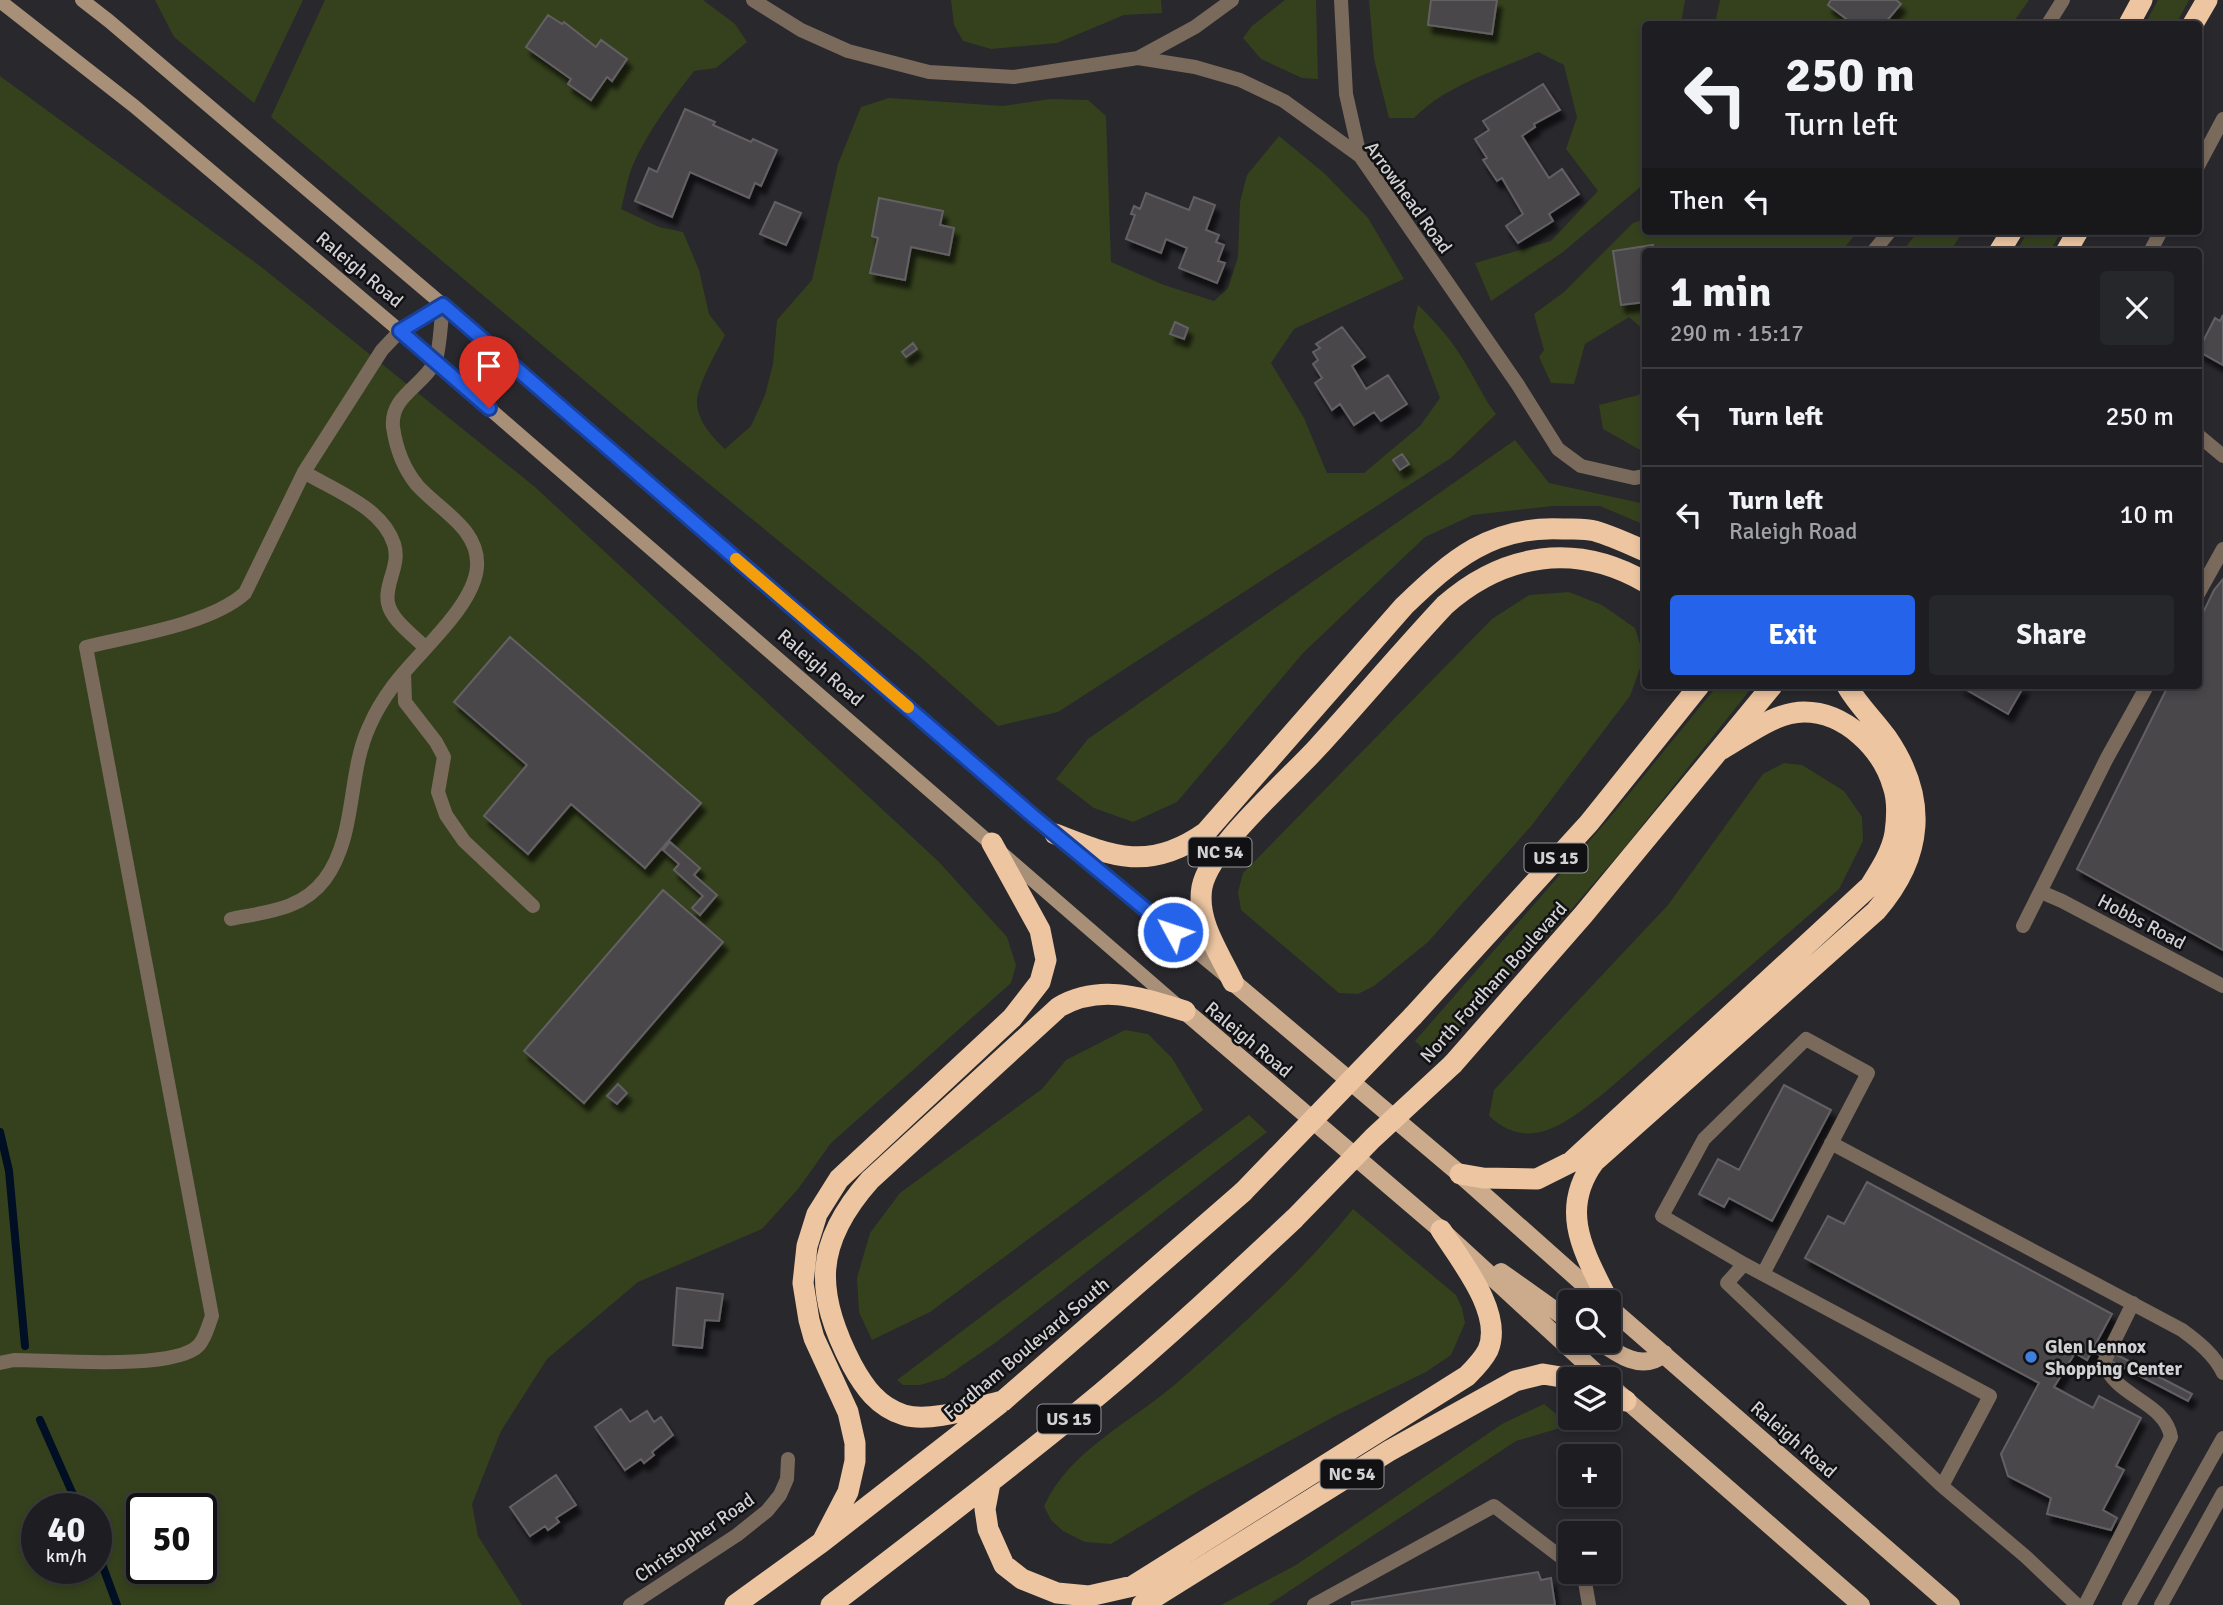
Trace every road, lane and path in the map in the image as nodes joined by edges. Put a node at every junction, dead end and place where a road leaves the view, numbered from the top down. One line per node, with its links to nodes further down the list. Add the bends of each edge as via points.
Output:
1 (82, 0): 16 (main road, Raleigh Road)
2 (753, 0): 12 (street, Arrowhead Road, via 801,30 848,51 929,72 1014,77)
3 (1232, 0): 12 (street, via 1195,27)
4 (1341, 0): 14 (street, via 1346,94)
5 (2063, 0): 9 (street)
6 (2142, 0): 10 (highway)
7 (2207, 0): 11 (highway)
8 (0, 1): 17 (main road, Raleigh Road, via 134,106)
9 (2050, 21)
10 (2131, 21)
11 (2195, 21)
12 (1138, 58): 14 (street, Arrowhead Road, via 1240,80 1284,101)
13 (2223, 119): 15 (street)
14 (1360, 156): 22 (street, Arrowhead Road, via 1558,449 1581,466)
15 (2202, 158)
16 (443, 305): 17 (street); 18 (street); 34 (main road, Raleigh Road)
17 (400, 331): 18 (main road, Raleigh Road); 21 (street, via 382,350)
18 (435, 362): 27 (street, via 396,407 397,444 404,466 417,484 475,543 478,564 468,596); 35 (main road, Raleigh Road)
19 (2202, 438): 20 (street)
20 (2223, 456)
21 (304, 472): 27 (street, via 363,506 388,531 397,554 388,602 394,615); 56 (street, via 245,593 231,606 86,647 212,1316 198,1347 177,1358)
22 (1639, 477)
23 (2223, 549): 26 (street)
24 (1642, 550): 34 (highway, via 1593,530 1551,528 1505,534 1469,551 1404,606 1206,832 1173,851 1126,857)
25 (1642, 581): 40 (highway, NC 54, via 1581,558 1538,558 1488,574 1445,605 1213,861 1202,889 1202,919)
26 (2202, 587)
27 (426, 648): 28 (street)
28 (404, 673): 37 (street, via 405,702 444,757 438,792 446,815 464,841); 38 (street, via 369,727 340,850 325,879 288,908)
29 (1695, 689): 43 (highway, North Fordham Boulevard / US 15, bridge, via 1589,823)
30 (1770, 689): 33 (highway, North Fordham Boulevard / US 15)
31 (1849, 689): 50 (highway, via 1887,738 1911,785 1916,818 1904,870 1876,911 1594,1162 1578,1189 1577,1225)
32 (2145, 689): 36 (street)
33 (1722, 749): 45 (highway, via 1789,714 1825,716 1855,731 1888,772 1897,809 1895,836 1870,886 1571,1162 1537,1179); 64 (highway, North Fordham Boulevard / US 15, bridge, via 1453,1064 1200,1306)
34 (1055, 834): 40 (main road, Raleigh Road)
35 (992, 843): 42 (main road, Raleigh Road); 67 (highway, via 1040,930 1046,960 1040,982 1012,1018 839,1179 817,1214 807,1246 803,1283 809,1320 848,1412 855,1443 848,1492)
36 (2041, 892): 39 (street); 41 (street, Hobbs Road)
37 (533, 906)
38 (231, 919)
39 (2024, 926)
40 (1233, 982): 45 (main road, Raleigh Road / NC 54)
41 (2223, 986)
42 (1185, 1011): 46 (main road, Raleigh Road); 61 (highway, via 1109,993 1085,995 1059,1007 870,1180 845,1211 826,1265 827,1304 838,1339 876,1399 912,1417)
43 (1328, 1103): 61 (highway, Fordham Boulevard South / US 15, bridge, via 1242,1192)
44 (1831, 1143): 47 (street, via 1868,1073 1806,1039 1704,1139 1662,1216); 48 (street); 51 (street)
45 (1460, 1174): 49 (main road, Raleigh Road / NC 54)
46 (1441, 1230): 52 (main road); 57 (main road, Raleigh Road); 64 (highway, via 1485,1301 1491,1323 1489,1347 1482,1361 1467,1376 1133,1586 1089,1595 1057,1593 1022,1579 1004,1565 988,1529 985,1510)
47 (1744, 1264): 48 (street); 65 (street, via 1727,1283)
48 (1763, 1274): 65 (street, via 1990,1396)
49 (1591, 1290)
50 (1602, 1290)
51 (2133, 1303): 58 (street, via 2191,1336); 79 (street, via 2104,1362 2111,1379 2155,1411 2169,1427 2171,1437)
52 (1558, 1313)
53 (1621, 1316): 55 (main road, Raleigh Road / NC 54)
54 (1616, 1353): 55 (main road, via 1639,1362)
55 (1664, 1354): 77 (main road, Raleigh Road / NC 54)
56 (0, 1363)
57 (1590, 1367)
58 (2223, 1373)
59 (1558, 1376): 73 (highway, NC 54, via 1543,1374 1514,1381 1389,1451)
60 (1621, 1400): 76 (main road)
61 (1003, 1401): 67 (highway, Fordham Boulevard South / US 15)
62 (2223, 1438): 80 (street)
63 (788, 1459): 70 (street, Christopher Road, via 787,1479 767,1511)
64 (990, 1483): 72 (highway, US 15)
65 (1942, 1486): 78 (street)
66 (2223, 1493): 81 (street)
67 (822, 1542): 71 (highway, Fordham Boulevard South / US 15)
68 (1558, 1555): 74 (street, via 1494,1506)
69 (1586, 1584): 75 (street)
70 (631, 1605)
71 (735, 1605)
72 (831, 1605)
73 (1142, 1605)
74 (1314, 1605)
75 (1590, 1605)
76 (1861, 1605)
77 (1951, 1605)
78 (2077, 1605)
79 (2085, 1605)
80 (2129, 1605)
81 (2161, 1605)

